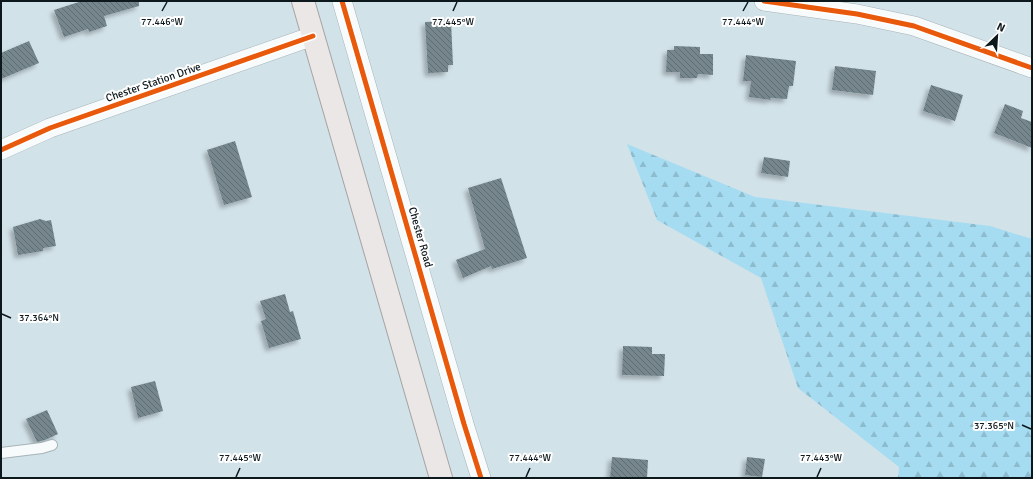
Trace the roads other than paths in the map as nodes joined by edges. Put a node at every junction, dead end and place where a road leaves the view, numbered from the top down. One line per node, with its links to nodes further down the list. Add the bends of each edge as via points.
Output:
1 (303, 1): 4 (main road)
2 (342, 1): 10 (street, Chester Road)
3 (764, 1): 5 (street, via 857,14 914,26)
4 (313, 36): 6 (street, Chester Station Drive, via 50,128); 9 (main road)
5 (1032, 68)
6 (1, 150)
7 (52, 445): 8 (lane)
8 (1, 453)
9 (441, 478)
10 (481, 478)

